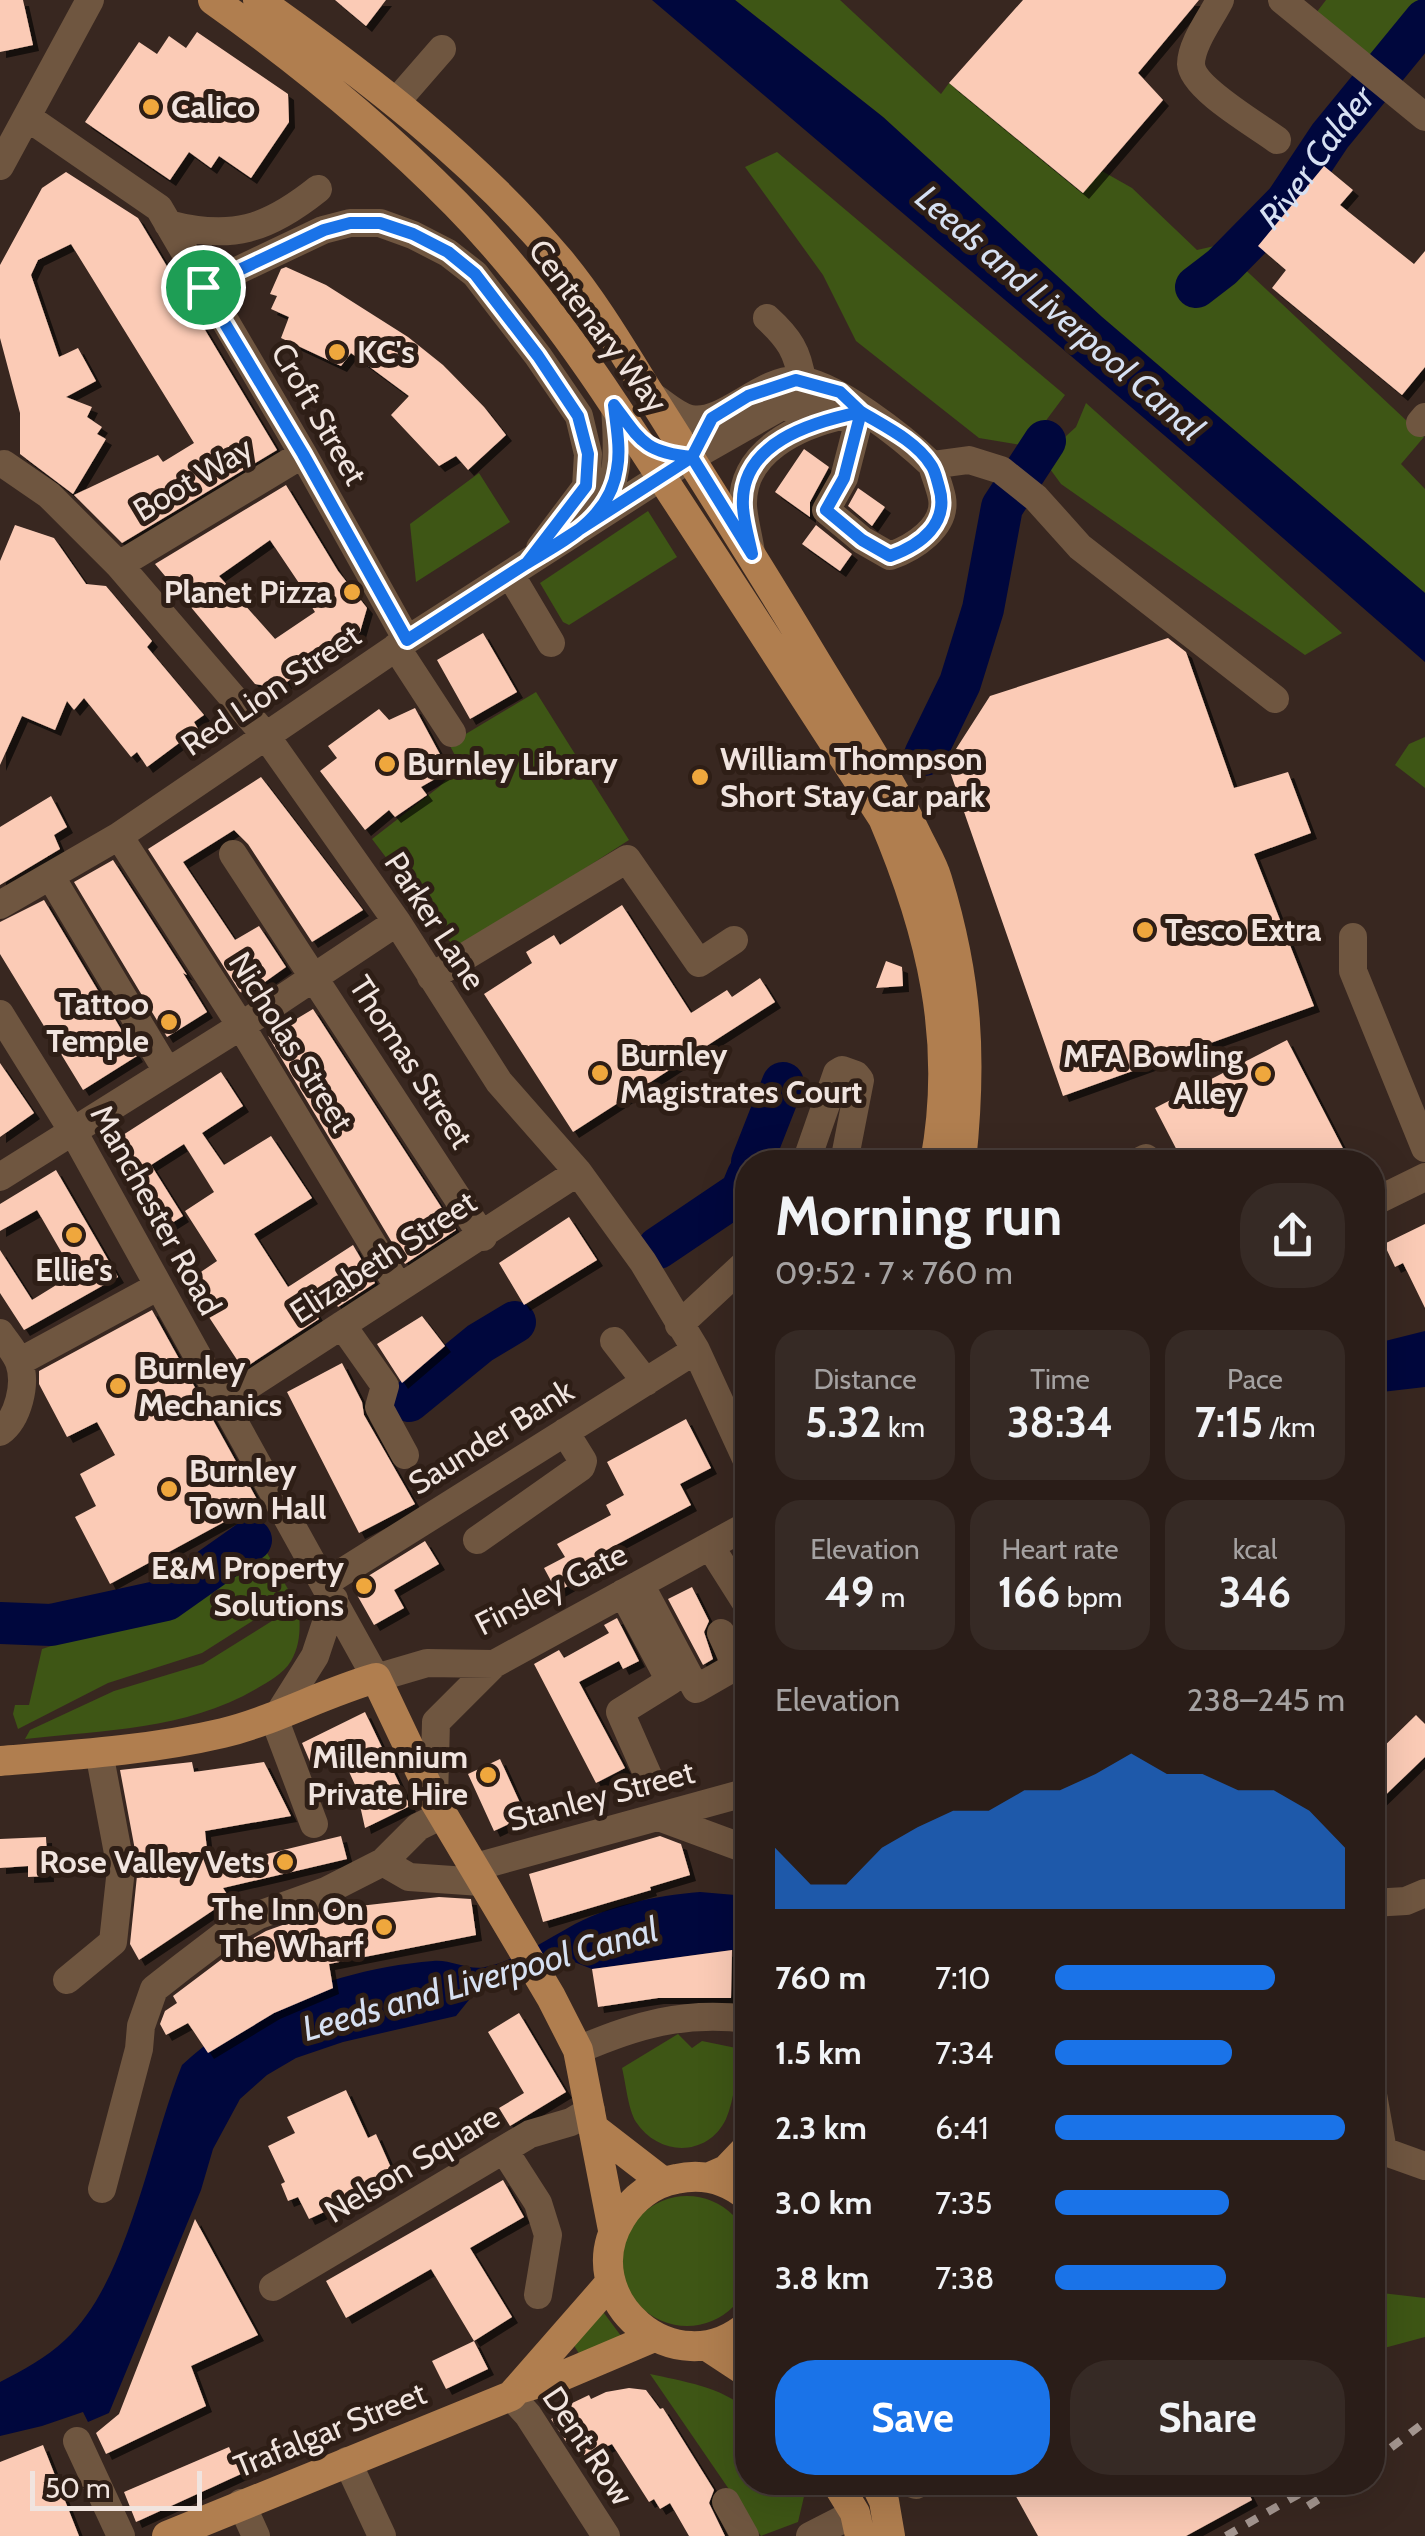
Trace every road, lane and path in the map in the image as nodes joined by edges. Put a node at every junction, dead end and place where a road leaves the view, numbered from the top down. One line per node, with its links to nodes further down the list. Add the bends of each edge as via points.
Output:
1 (90, 0): 9 (street)
2 (213, 0): 19 (main road, Centenary Way, via 378,129 458,206 532,290)
3 (258, 0): 8 (main road, Centenary Way)
4 (1220, 0): 11 (street, via 1194,50 1197,82)
5 (1282, 0): 6 (street)
6 (1312, 9): 10 (street, via 1365,67)
7 (442, 49): 8 (street)
8 (395, 104): 18 (main road, Centenary Way, via 482,180 560,262)
9 (26, 117): 12 (street); 14 (street, Croft Street, via 159,208)
10 (1425, 117)
11 (1276, 140)
12 (0, 166)
13 (318, 189): 14 (street, via 254,228 199,233)
14 (168, 224): 15 (street, Croft Street)
15 (203, 287): 23 (street, Croft Street); 32 (street, via 350,223 380,223 413,234 475,274 578,416 588,454 586,486)
16 (767, 318): 17 (street, via 798,352)
17 (802, 382): 20 (street, via 840,392); 21 (street, via 748,396)
18 (650, 394): 21 (street, via 689,419); 24 (main road, Centenary Way)
19 (614, 405): 22 (main road, Centenary Way); 29 (street, Red Lion Street, via 618,468 608,498)
20 (861, 412): 24 (street, Red Lion Street, via 780,407); 26 (street); 26 (street, via 844,478 826,510 862,540 890,556 911,549 936,524 943,502); 30 (street, via 815,422 758,459 743,504)
21 (712, 418): 24 (street)
22 (644, 444): 24 (street); 27 (main road, Centenary Way)
23 (303, 454): 31 (street, Boot Way); 34 (street, Croft Street)
24 (692, 457): 27 (street, Red Lion Street); 28 (street, via 687,486); 30 (main road, Centenary Way)
25 (2, 461): 31 (street, Parker Lane, via 49,494)
26 (932, 465): 35 (street, via 968,460 1001,470 1080,547)
27 (663, 474): 28 (main road, Centenary Way); 29 (street, Red Lion Street)
28 (698, 530): 48 (main road, Centenary Way, via 883,818)
29 (580, 531): 32 (street, Red Lion Street)
30 (752, 554): 48 (main road, Centenary Way, via 903,807 936,876 962,979)
31 (119, 565): 37 (street, Parker Lane)
32 (518, 568): 33 (street); 34 (street, Red Lion Street)
33 (551, 643)
34 (401, 644): 36 (street, Croft Street); 37 (street, Red Lion Street)
35 (1275, 699)
36 (452, 733)
37 (266, 736): 38 (street, Red Lion Street); 42 (street, Parker Lane)
38 (119, 836): 40 (street, Red Lion Street); 49 (street, Nicholas Street)
39 (233, 854): 45 (street, Thomas Street)
40 (51, 876): 41 (street, Red Lion Street); 50 (street)
41 (0, 905)
42 (397, 922): 45 (street); 46 (street, Parker Lane)
43 (1353, 937): 53 (street, via 1353,971)
44 (734, 940): 46 (street, via 699,963 628,859)
45 (314, 976): 49 (street); 63 (street, Thomas Street)
46 (431, 977): 59 (street, Parker Lane, via 499,1082)
47 (0, 1014): 52 (street, Manchester Road)
48 (954, 1016): 51 (main road, Centenary Way); 56 (main road, Centenary Way)
49 (241, 1026): 50 (street); 66 (street, Nicholas Street)
50 (167, 1071): 52 (street)
51 (968, 1099): 57 (main road, Centenary Way); 58 (main road)
52 (74, 1133): 60 (street); 65 (street, Manchester Road)
53 (1425, 1148)
54 (810, 1150): 55 (street, via 842,1070 856,1075 860,1086)
55 (847, 1150)
56 (937, 1150)
57 (962, 1150)
58 (978, 1150)
59 (578, 1172): 63 (street, Elizabeth Street); 68 (street, Parker Lane)
60 (0, 1176)
61 (1425, 1176): 62 (street)
62 (1385, 1196)
63 (483, 1236): 66 (street, Elizabeth Street)
64 (735, 1279): 68 (street)
65 (157, 1286): 72 (street); 74 (street, Manchester Road)
66 (400, 1288): 67 (street, Elizabeth Street)
67 (342, 1325): 74 (street, Elizabeth Street); 78 (street, via 385,1386 379,1407)
68 (679, 1326): 71 (street, Parker Lane)
69 (0, 1333): 72 (street)
70 (614, 1341): 73 (street)
71 (696, 1350): 73 (street, Saunder Bank); 77 (street, Parker Lane)
72 (18, 1362): 75 (street, via 22,1386 11,1424)
73 (646, 1382): 76 (street, Saunder Bank)
74 (225, 1401): 84 (street, Manchester Road)
75 (0, 1432)
76 (564, 1432): 80 (street, via 581,1468); 84 (street, Saunder Bank)
77 (735, 1435)
78 (404, 1456)
79 (735, 1532): 81 (street, Finsley Gate)
80 (477, 1540)
81 (710, 1546): 82 (street); 83 (street, Finsley Gate)
82 (735, 1585)
83 (632, 1589): 86 (street, Finsley Gate); 88 (street, via 696,1689); 93 (street, via 670,1680 620,1712)
84 (329, 1591): 89 (street, Manchester Road); 90 (street, via 315,1656)
85 (721, 1633): 87 (street)
86 (494, 1664): 89 (street, Finsley Gate, via 427,1664); 95 (street, via 436,1722)
87 (735, 1664)
88 (735, 1667)
89 (376, 1678): 90 (main road); 95 (main road, Manchester Road)
90 (276, 1717): 91 (main road, via 221,1733); 97 (street)
91 (99, 1752): 92 (main road); 103 (street, via 121,1869 113,1942)
92 (0, 1762)
93 (649, 1778)
94 (735, 1796): 96 (street, Stanley Street)
95 (438, 1808): 99 (street); 100 (main road, Manchester Road)
96 (659, 1817): 98 (street); 100 (street, Stanley Street)
97 (314, 1824)
98 (735, 1845)
99 (382, 1862): 100 (street, Stanley Street, via 409,1877); 114 (street, via 228,1932 154,1990)
100 (477, 1875): 105 (main road, Manchester Road)
101 (1416, 1897): 102 (street)
102 (1385, 1901)
103 (67, 1980)
104 (735, 2017): 105 (street, via 642,2024)
105 (578, 2050): 106 (main road, Manchester Road)
106 (594, 2120): 107 (street, Nelson Square, via 530,2134); 112 (main road); 115 (main road, Manchester Road)
107 (504, 2150): 117 (street, Nelson Square); 118 (street, via 538,2204 548,2235)
108 (1385, 2153): 110 (street)
109 (735, 2161): 111 (main road)
110 (1425, 2166)
111 (710, 2177): 112 (main road); 113 (main road)
112 (662, 2181): 115 (main road, via 629,2204)
113 (735, 2187)
114 (102, 2190)
115 (613, 2230): 116 (main road, Manchester Road)
116 (610, 2283): 120 (main road, via 622,2310); 123 (main road, Trafalgar Street)
117 (273, 2287)
118 (538, 2295)
119 (735, 2336): 121 (main road)
120 (654, 2337): 121 (main road); 123 (main road, Trafalgar Street)
121 (707, 2346): 122 (main road)
122 (735, 2364)
123 (514, 2392): 125 (main road, Trafalgar Street); 135 (street, Dent Row)
124 (77, 2442): 131 (street)
125 (347, 2461): 129 (main road, Trafalgar Street); 134 (street)
126 (843, 2495): 130 (main road)
127 (881, 2495): 138 (main road)
128 (726, 2502): 136 (street)
129 (242, 2503): 132 (main road, Trafalgar Street); 133 (street)
130 (858, 2524): 137 (street)
131 (120, 2536)
132 (167, 2536)
133 (256, 2536)
134 (382, 2536)
135 (606, 2536)
136 (746, 2536)
137 (810, 2536)
138 (890, 2536)

